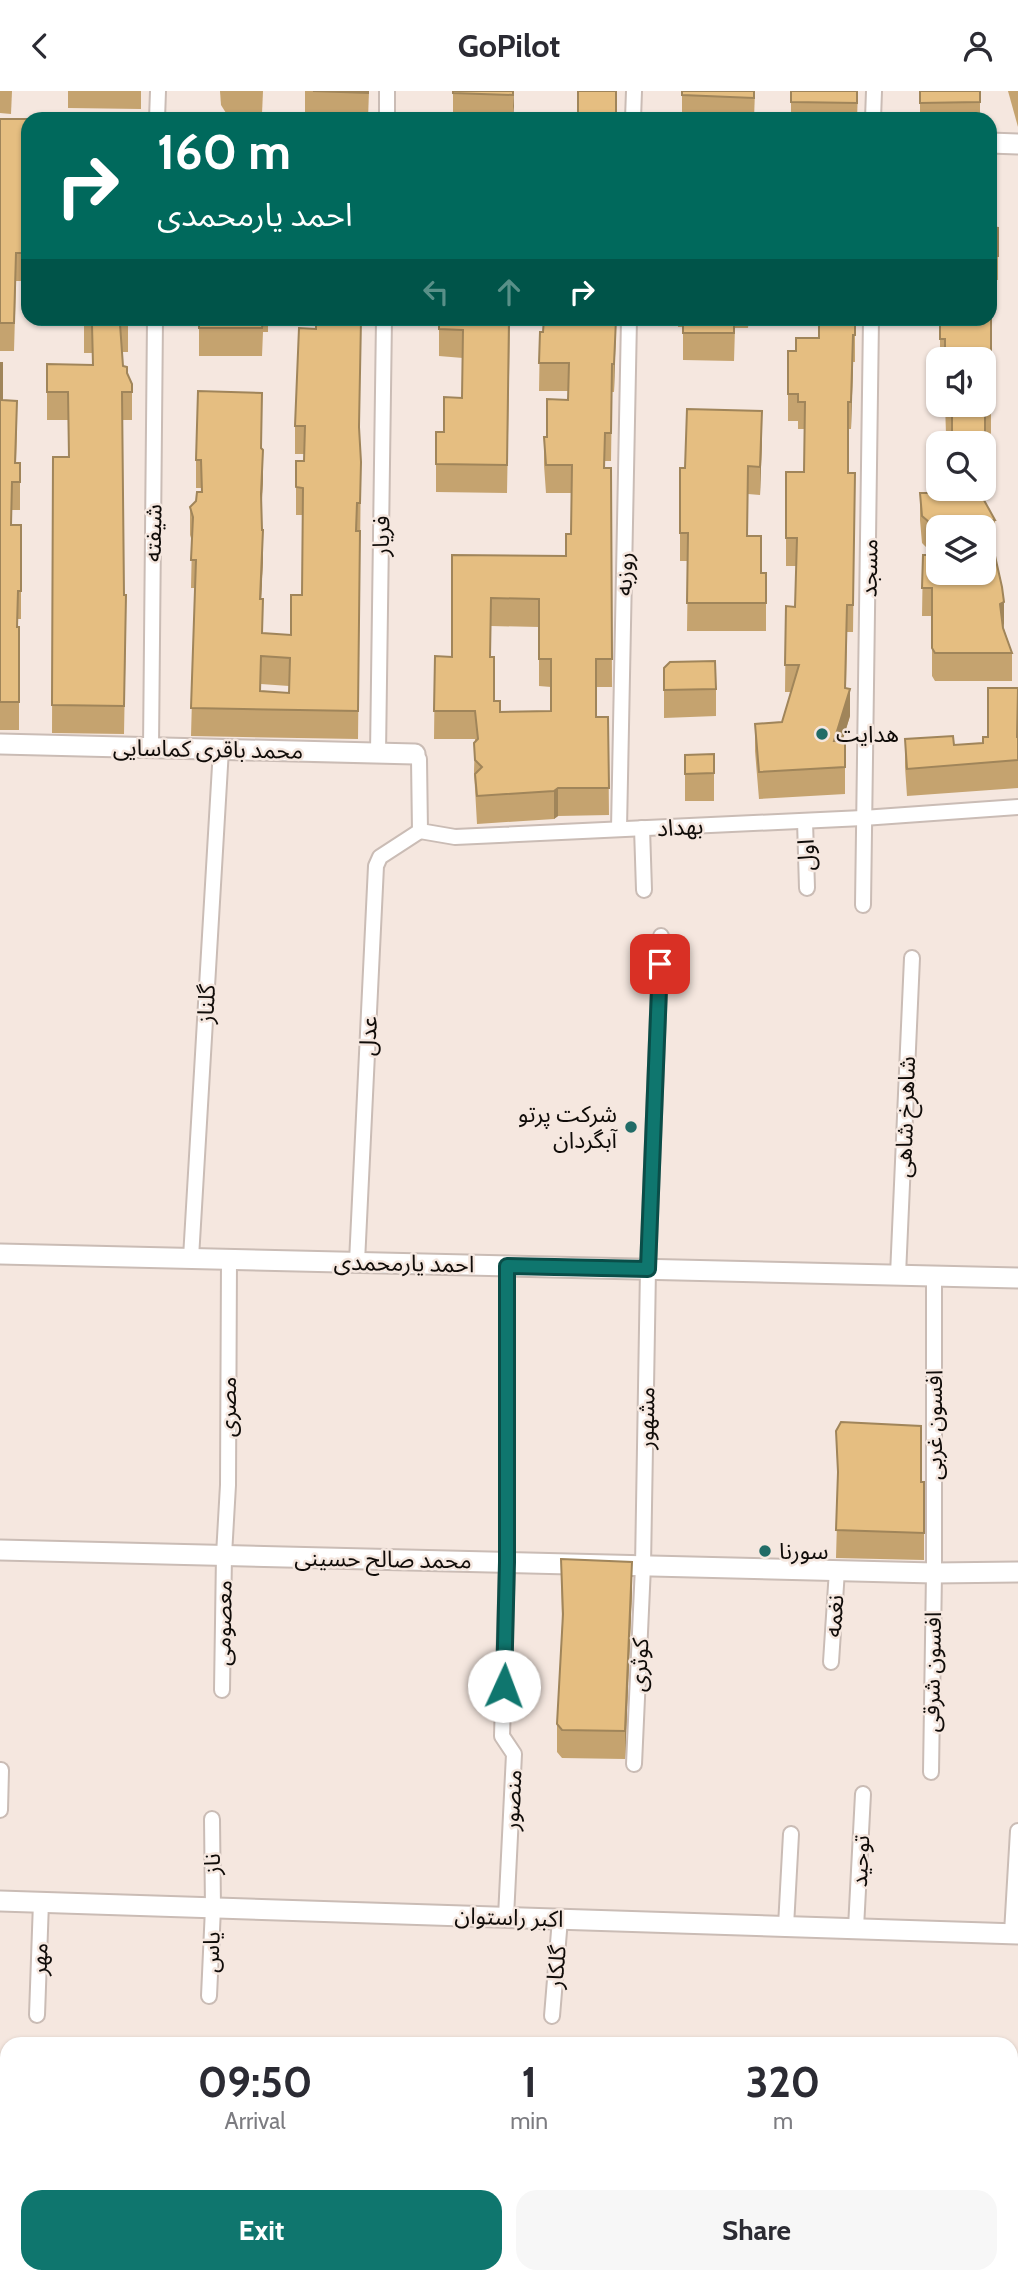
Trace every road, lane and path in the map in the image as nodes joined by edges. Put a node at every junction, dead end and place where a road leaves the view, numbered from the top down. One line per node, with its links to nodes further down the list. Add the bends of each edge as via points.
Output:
1 (158, 91): 5 (street)
2 (387, 91): 6 (street)
3 (634, 91): 7 (street)
4 (874, 91): 8 (street)
5 (157, 112)
6 (387, 112)
7 (633, 112)
8 (873, 112)
9 (997, 143): 10 (street)
10 (1018, 144)
11 (155, 326): 16 (street, شیفته)
12 (384, 326): 18 (street, فریار)
13 (629, 326): 24 (street, روزبه)
14 (871, 326): 21 (street, مسجد)
15 (0, 744): 16 (street, محمد باقری کماسایی)
16 (151, 748): 17 (street, محمد باقری کماسایی)
17 (221, 749): 18 (street, محمد باقری کماسایی); 32 (street, گلناز)
18 (378, 753): 19 (street, محمد باقری کماسایی)
19 (415, 754): 25 (street, via 419,759)
20 (1018, 807): 21 (street, بهداد)
21 (863, 818): 22 (street, بهداد); 28 (street, مسجد)
22 (805, 821): 23 (street, بهداد); 26 (street, اول)
23 (642, 828): 24 (street, بهداد); 27 (street)
24 (619, 829): 25 (street, بهداد, via 455,837)
25 (420, 831): 34 (street, عدل, via 380,857 376,866)
26 (807, 888)
27 (644, 890)
28 (863, 905)
29 (661, 936): 36 (street, مشهور)
30 (912, 958): 37 (street, شاهرخ شاهی)
31 (0, 1254): 32 (street, احمد یارمحمدی)
32 (191, 1258): 33 (street, احمد یارمحمدی)
33 (229, 1259): 34 (street, احمد یارمحمدی); 41 (street, مصری)
34 (357, 1262): 35 (street, احمد یارمحمدی)
35 (507, 1266): 36 (street, احمد یارمحمدی); 42 (street, منصور)
36 (648, 1269): 37 (street, احمد یارمحمدی); 43 (street, مشهور)
37 (898, 1275): 38 (street, احمد یارمحمدی)
38 (934, 1276): 39 (street, احمد یارمحمدی); 46 (street, افسون غربی)
39 (1018, 1278)
40 (0, 1550): 41 (street, محمد صالح حسینی)
41 (224, 1555): 42 (street, محمد صالح حسینی); 48 (street, معصومی)
42 (507, 1562): 43 (street, محمد صالح حسینی); 60 (street, منصور, via 502,1736 514,1754)
43 (643, 1566): 44 (street, محمد صالح حسینی); 49 (street, کوثری)
44 (837, 1570): 46 (street, محمد صالح حسینی); 47 (street, نغمه)
45 (1018, 1572): 46 (street, محمد صالح حسینی)
46 (934, 1573): 51 (street, افسون شرقی)
47 (831, 1661)
48 (222, 1690)
49 (634, 1764)
50 (1, 1770): 53 (street)
51 (931, 1772)
52 (863, 1794): 63 (street, توحید)
53 (0, 1810)
54 (212, 1819): 59 (street, ناز)
55 (1018, 1831): 64 (street)
56 (792, 1834): 62 (street)
57 (0, 1901): 58 (street, اکبر راستوان)
58 (41, 1902): 59 (street, اکبر راستوان); 66 (street, مهر)
59 (213, 1908): 60 (street, اکبر راستوان); 65 (street, یاس)
60 (506, 1917): 61 (street, اکبر راستوان)
61 (560, 1919): 62 (street, اکبر راستوان); 67 (street, گلکار)
62 (786, 1926): 63 (street, اکبر راستوان)
63 (856, 1928): 64 (street, اکبر راستوان)
64 (1015, 1933)
65 (209, 1996)
66 (37, 2015)
67 (552, 2016)

